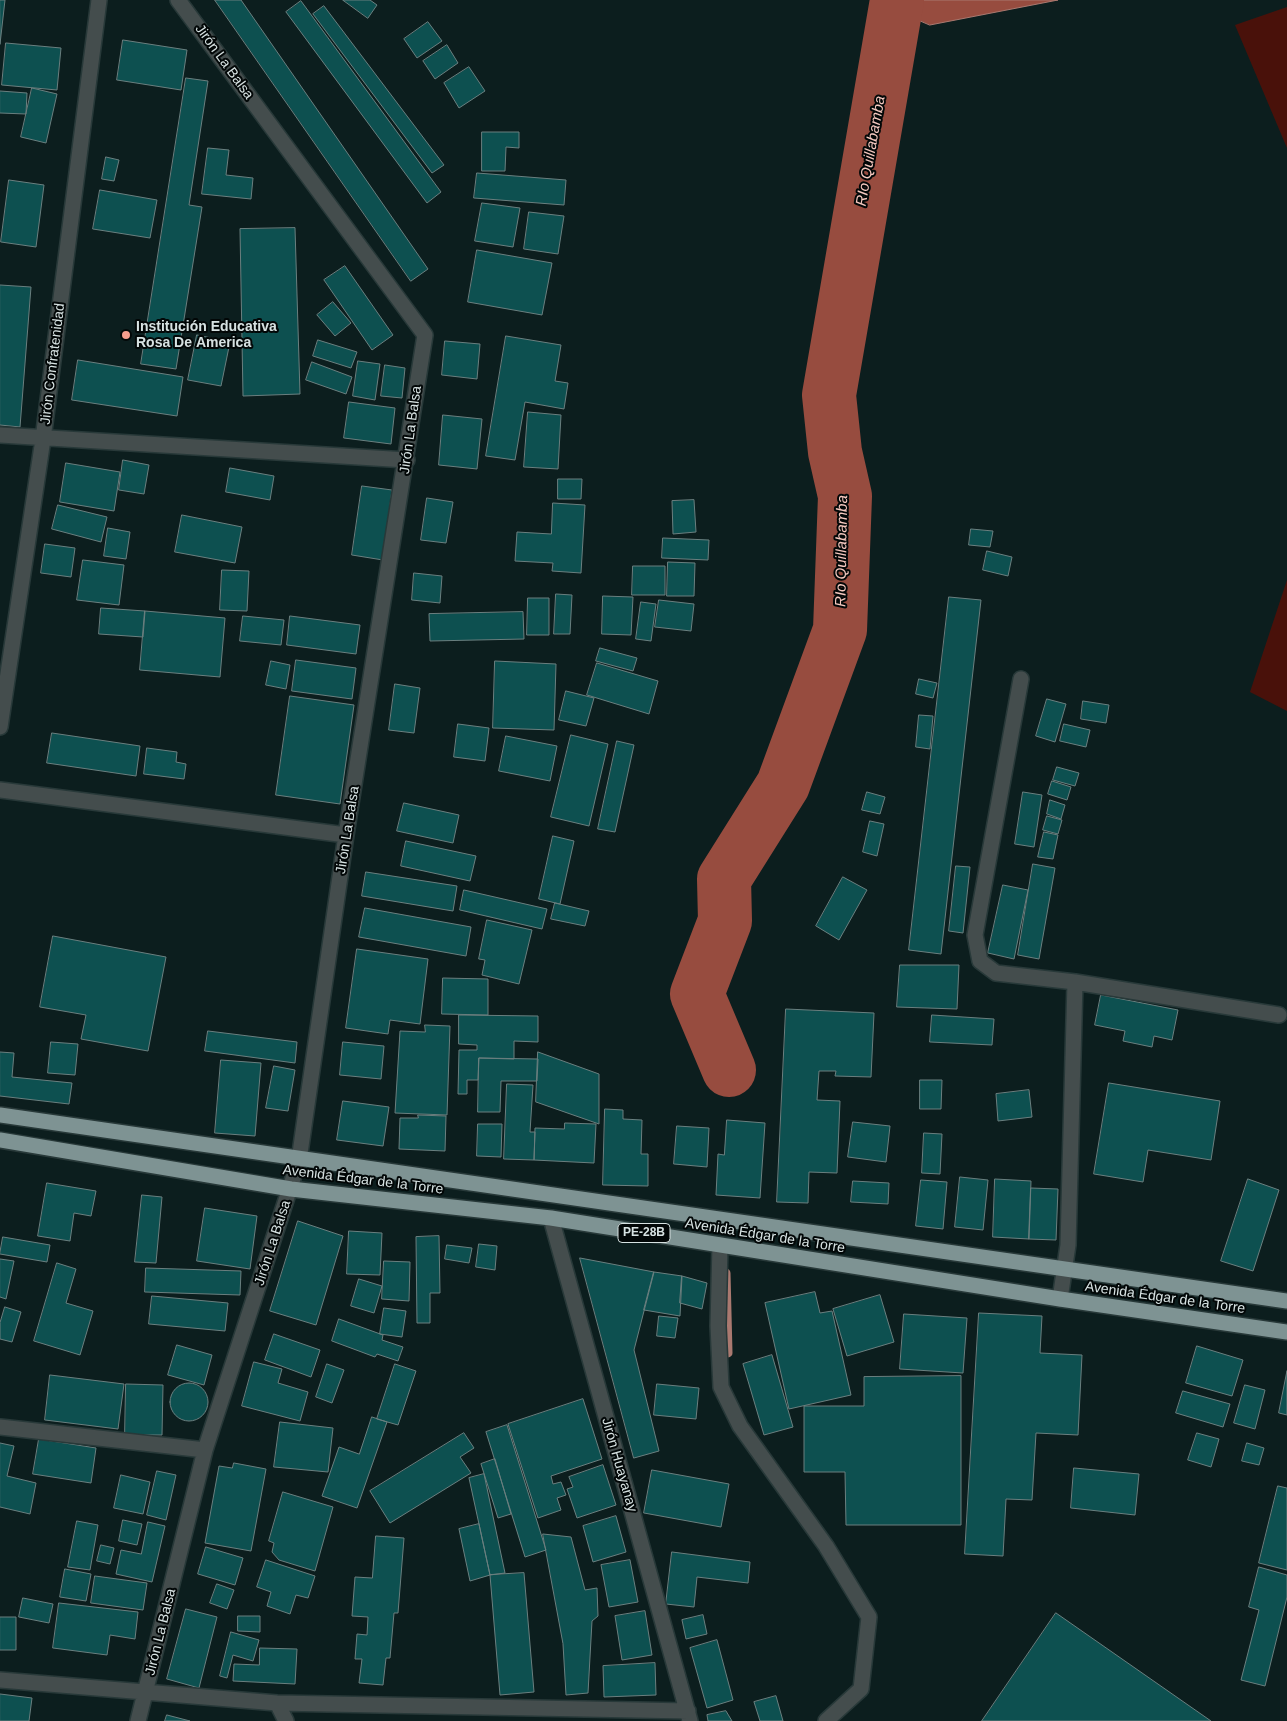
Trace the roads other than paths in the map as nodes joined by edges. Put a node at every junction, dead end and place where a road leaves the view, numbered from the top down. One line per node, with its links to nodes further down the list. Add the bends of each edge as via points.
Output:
1 (98, 0): 4 (street, Jirón Confratenidad)
2 (178, 0): 5 (street, Jirón La Balsa, via 425,335)
3 (0, 435): 4 (street)
4 (43, 439): 5 (street); 7 (street, Jirón Confratenidad)
5 (407, 460): 9 (street, Jirón La Balsa)
6 (1021, 679): 10 (street, via 975,935 980,961 996,973)
7 (0, 727)
8 (0, 790): 9 (street)
9 (346, 835): 14 (street, Jirón La Balsa)
10 (1075, 982): 11 (street); 18 (street)
11 (1278, 1014)
12 (0, 1114): 14 (highway, Avenida Édgar de la Torre / PE-28B)
13 (0, 1140): 15 (highway, Avenida Édgar de la Torre / PE-28B)
14 (299, 1160): 15 (street, Jirón La Balsa); 18 (highway, Avenida Édgar de la Torre / PE-28B)
15 (291, 1189): 16 (highway, Avenida Édgar de la Torre / PE-28B); 23 (street, Jirón La Balsa)
16 (551, 1218): 17 (highway, Avenida Édgar de la Torre / PE-28B); 27 (street, Jirón Huayanay)
17 (720, 1245): 19 (highway, Avenida Édgar de la Torre / PE-28B); 30 (street, via 718,1326 721,1387 740,1426 826,1546 869,1617 861,1689)
18 (1066, 1268): 19 (street); 20 (highway, Avenida Édgar de la Torre / PE-28B)
19 (1060, 1299): 21 (highway, Avenida Édgar de la Torre / PE-28B)
20 (1287, 1301)
21 (1287, 1332)
22 (0, 1427): 23 (street)
23 (205, 1450): 25 (street, Jirón La Balsa)
24 (0, 1680): 25 (street)
25 (146, 1694): 26 (street); 28 (street, Jirón La Balsa)
26 (277, 1703): 27 (street); 29 (street)
27 (689, 1716)
28 (138, 1721)
29 (286, 1721)
30 (826, 1721)

